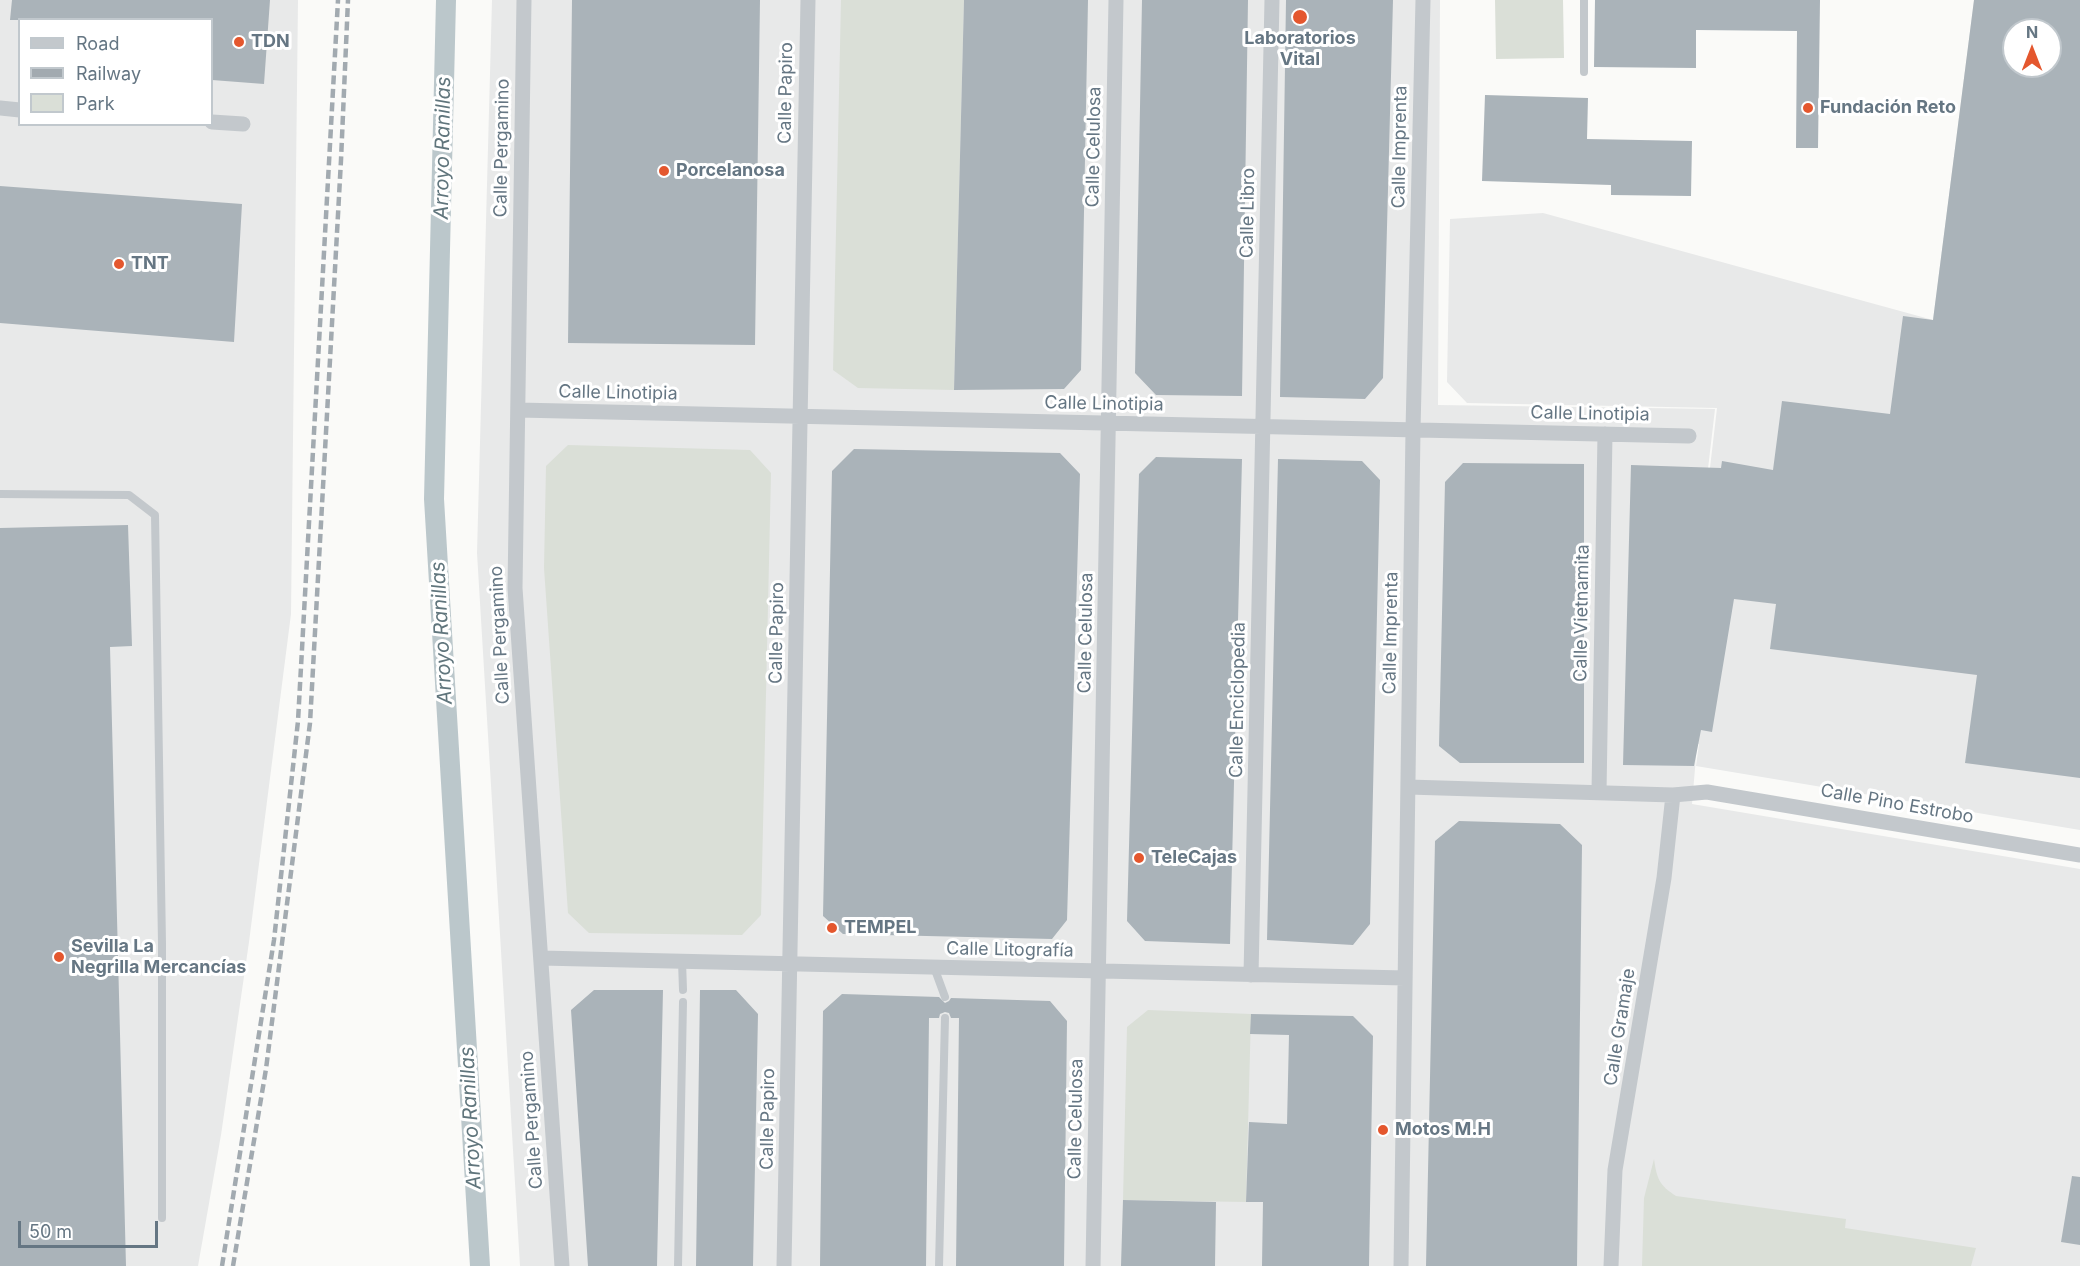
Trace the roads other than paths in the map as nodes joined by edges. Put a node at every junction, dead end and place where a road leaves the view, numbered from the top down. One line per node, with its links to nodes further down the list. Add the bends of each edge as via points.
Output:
1 (524, 0): 12 (street, Calle Pergamino)
2 (808, 0): 13 (street, Calle Papiro)
3 (1116, 0): 14 (street, Calle Celulosa)
4 (1272, 0): 15 (street, Calle Libro)
5 (1423, 0): 16 (street, Calle Imprenta)
6 (1584, 0): 7 (lane)
7 (1584, 72)
8 (0, 108): 9 (street)
9 (18, 110)
10 (213, 122): 11 (street)
11 (243, 124)
12 (518, 410): 13 (street, Calle Linotipia); 24 (street, Calle Pergamino, via 515,588)
13 (800, 417): 14 (street, Calle Linotipia); 26 (street, Calle Papiro)
14 (1109, 423): 15 (street, Calle Linotipia); 28 (street, Calle Celulosa)
15 (1263, 427): 16 (street, Calle Linotipia); 29 (street, Calle Enciclopedia)
16 (1413, 430): 17 (street, Calle Linotipia); 20 (street, Calle Imprenta)
17 (1605, 434): 18 (street, Calle Linotipia); 21 (street, Calle Vietnamita)
18 (1689, 436)
19 (0, 494): 35 (lane, via 129,495 155,515)
20 (1408, 787): 21 (street, Calle Pino Estrobo); 30 (street, Calle Imprenta)
21 (1599, 792): 22 (street, Calle Pino Estrobo)
22 (1673, 795): 23 (street, Calle Pino Estrobo, via 1707,792); 42 (street, Calle Gramaje, via 1664,878 1616,1170)
23 (2080, 855)
24 (541, 958): 25 (street, Calle Litografía); 36 (street, Calle Pergamino)
25 (682, 961): 26 (street, Calle Litografía); 31 (lane)
26 (790, 964): 27 (street, Calle Litografía); 38 (street, Calle Papiro)
27 (934, 967): 28 (street, Calle Litografía); 32 (lane)
28 (1099, 971): 29 (street, Calle Litografía); 40 (street, Calle Celulosa)
29 (1251, 975): 30 (street, Calle Litografía)
30 (1405, 978): 41 (street, Calle Imprenta)
31 (683, 990)
32 (945, 997)
33 (683, 1002): 37 (lane)
34 (945, 1018): 39 (lane)
35 (162, 1218)
36 (562, 1266)
37 (678, 1266)
38 (784, 1266)
39 (939, 1266)
40 (1093, 1266)
41 (1401, 1266)
42 (1611, 1266)

